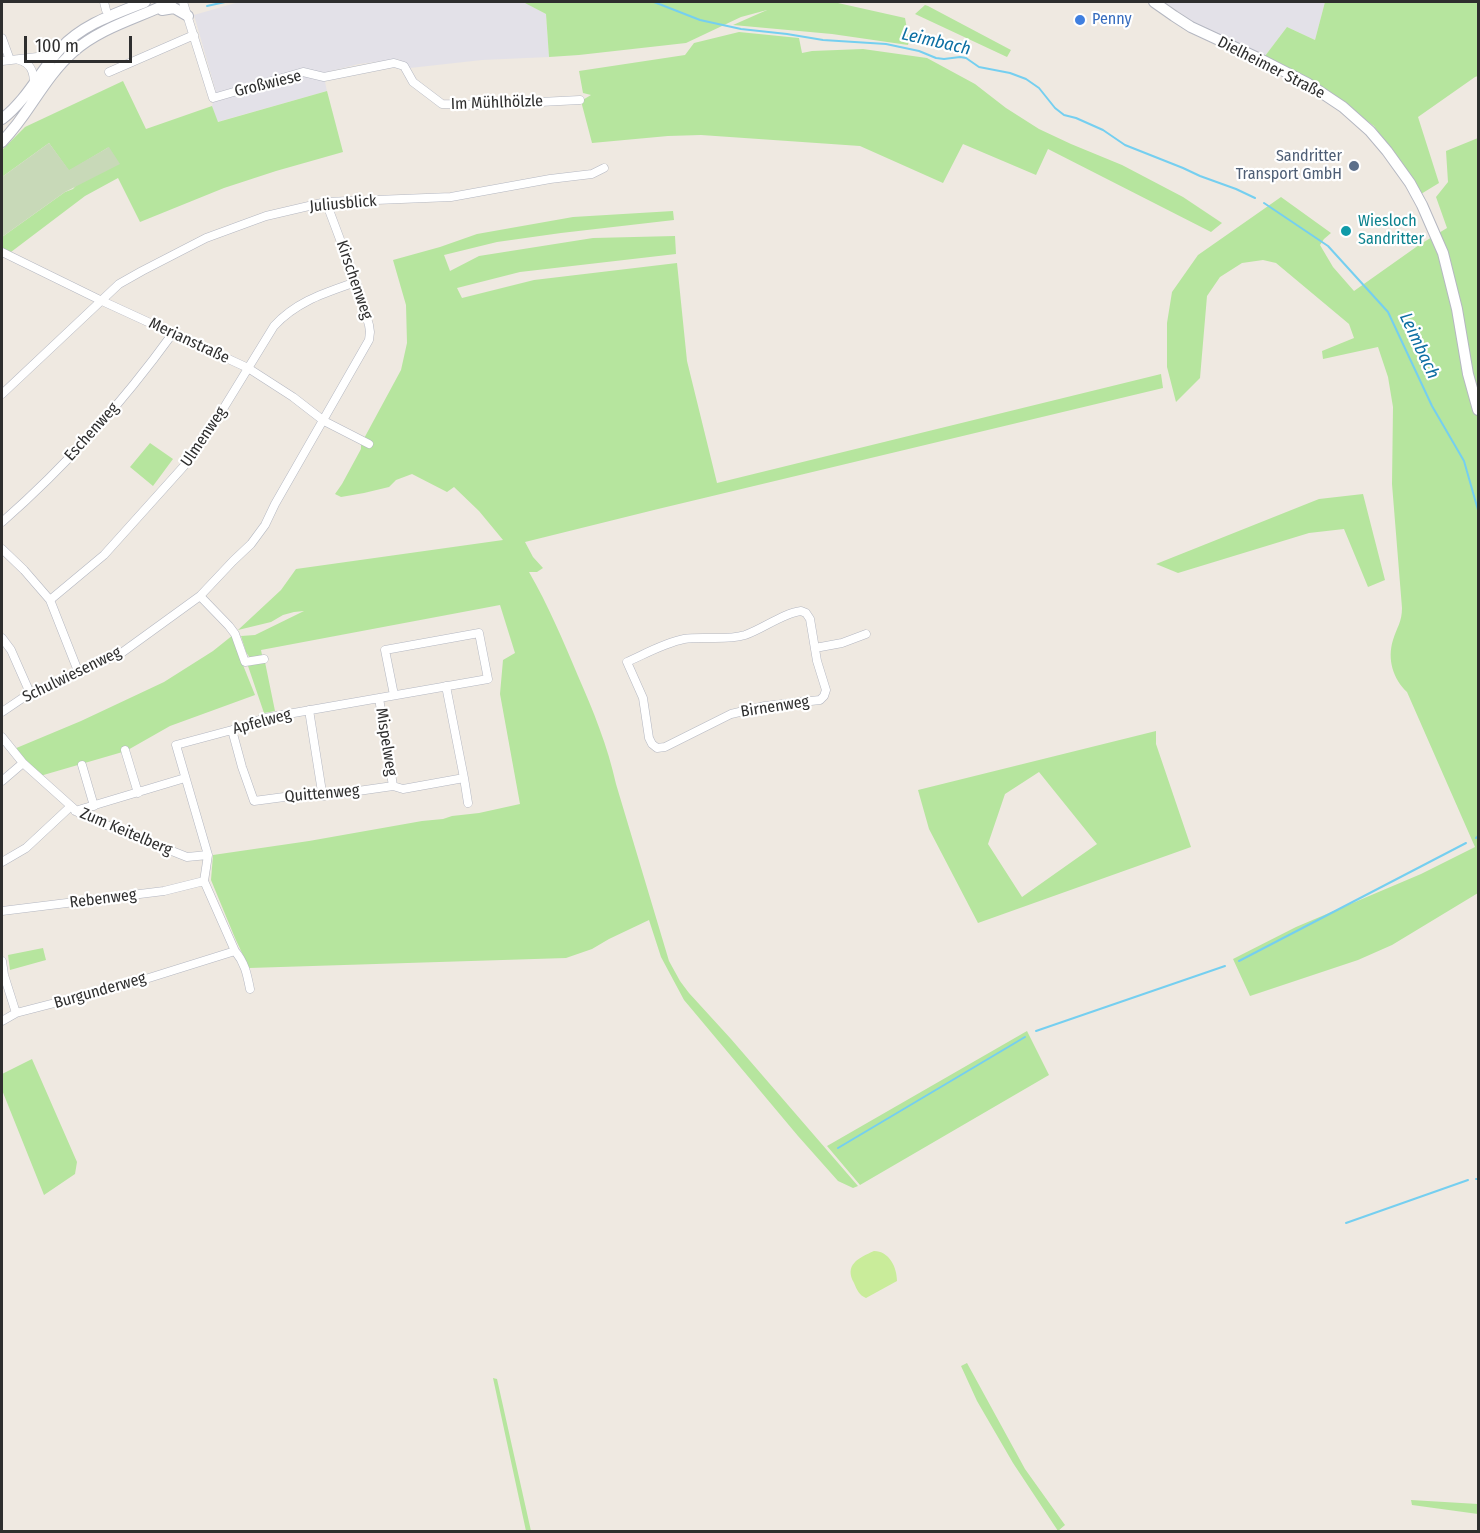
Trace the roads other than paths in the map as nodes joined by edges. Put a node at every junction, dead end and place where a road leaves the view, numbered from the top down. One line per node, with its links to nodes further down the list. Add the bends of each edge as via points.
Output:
1 (104, 2): 6 (street)
2 (171, 2): 5 (main road)
3 (183, 2): 7 (street)
4 (1154, 2): 26 (main road, Dielheimer Straße, via 1191,27 1307,83 1343,107 1387,151 1410,183 1443,253)
5 (146, 7): 7 (main road, via 174,8); 10 (main road, via 93,23); 17 (main road, via 75,50)
6 (106, 10)
7 (188, 16): 8 (street)
8 (194, 35): 12 (street); 13 (street, Großwiese, via 213,98 303,72)
9 (2, 38): 11 (street)
10 (55, 55): 11 (street); 14 (main road)
11 (9, 60): 14 (street, via 30,66)
12 (109, 72)
13 (324, 77): 15 (street, Im Mühlhölzle, via 394,63 404,66 413,81 442,104)
14 (34, 84): 16 (main road)
15 (580, 100)
16 (2, 118)
17 (2, 142)
18 (604, 168): 19 (street, Juliusblick, via 592,174 451,197)
19 (327, 202): 21 (street, Kirschenweg); 22 (street, Juliusblick, via 266,216 206,238 126,279)
20 (3, 254): 22 (street, Merianstraße)
21 (356, 282): 24 (street, Ulmenweg, via 323,293 285,314); 27 (street, Kirschenweg, via 369,324 369,340)
22 (100, 300): 23 (street, Merianstraße); 25 (street, Juliusblick)
23 (173, 333): 24 (street, Merianstraße); 29 (street, Eschenweg, via 87,439)
24 (248, 368): 27 (street, Merianstraße); 32 (street, Ulmenweg, via 184,466 104,555)
25 (2, 394)
26 (1479, 410)
27 (324, 421): 28 (street, Merianstraße); 31 (street, Schulwiesenweg, via 265,525)
28 (369, 444)
29 (2, 522)
30 (2, 549): 32 (street)
31 (200, 596): 36 (street, via 236,634 245,662); 37 (street, Schulwiesenweg, via 120,654)
32 (50, 600): 37 (street)
33 (866, 634): 35 (street)
34 (2, 638): 39 (street)
35 (815, 648): 35 (street, Birnenweg, via 826,690 820,700 731,714 665,747 652,744 643,698 627,662 682,640 743,636 801,611 810,619)
36 (264, 659)
37 (78, 671): 39 (street, Schulwiesenweg)
38 (446, 686): 40 (street, Apfelweg); 40 (street, Apfelweg, via 488,679 479,633 385,650); 50 (street)
39 (30, 693): 43 (street, Schulwiesenweg)
40 (394, 695): 41 (street, Apfelweg)
41 (379, 698): 42 (street, Apfelweg); 52 (street, Mispelweg)
42 (309, 710): 44 (street, Apfelweg); 53 (street)
43 (2, 712)
44 (231, 730): 49 (street, Apfelweg, via 176,745); 53 (street, Quittenweg, via 254,801)
45 (2, 737): 47 (street, Zum Keitelberg)
46 (125, 750): 54 (street)
47 (23, 762): 51 (street); 57 (street, Zum Keitelberg)
48 (82, 765): 56 (street)
49 (186, 778): 54 (street); 58 (street, Apfelweg)
50 (464, 778): 52 (street, Quittenweg, via 403,789); 55 (street)
51 (2, 781)
52 (393, 786): 53 (street, Quittenweg, via 323,796)
53 (322, 792)
54 (138, 793): 56 (street)
55 (468, 803)
56 (94, 806): 57 (street)
57 (72, 809): 58 (street, Zum Keitelberg, via 187,857); 59 (street, via 26,848)
58 (208, 855): 60 (street, Apfelweg)
59 (2, 862)
60 (204, 881): 61 (street, Rebenweg, via 164,891); 62 (street)
61 (2, 911)
62 (235, 951): 64 (street, via 246,968); 65 (street, Burgunderweg)
63 (2, 961): 65 (street)
64 (250, 989)
65 (16, 1013): 66 (street, Burgunderweg)
66 (2, 1021)

